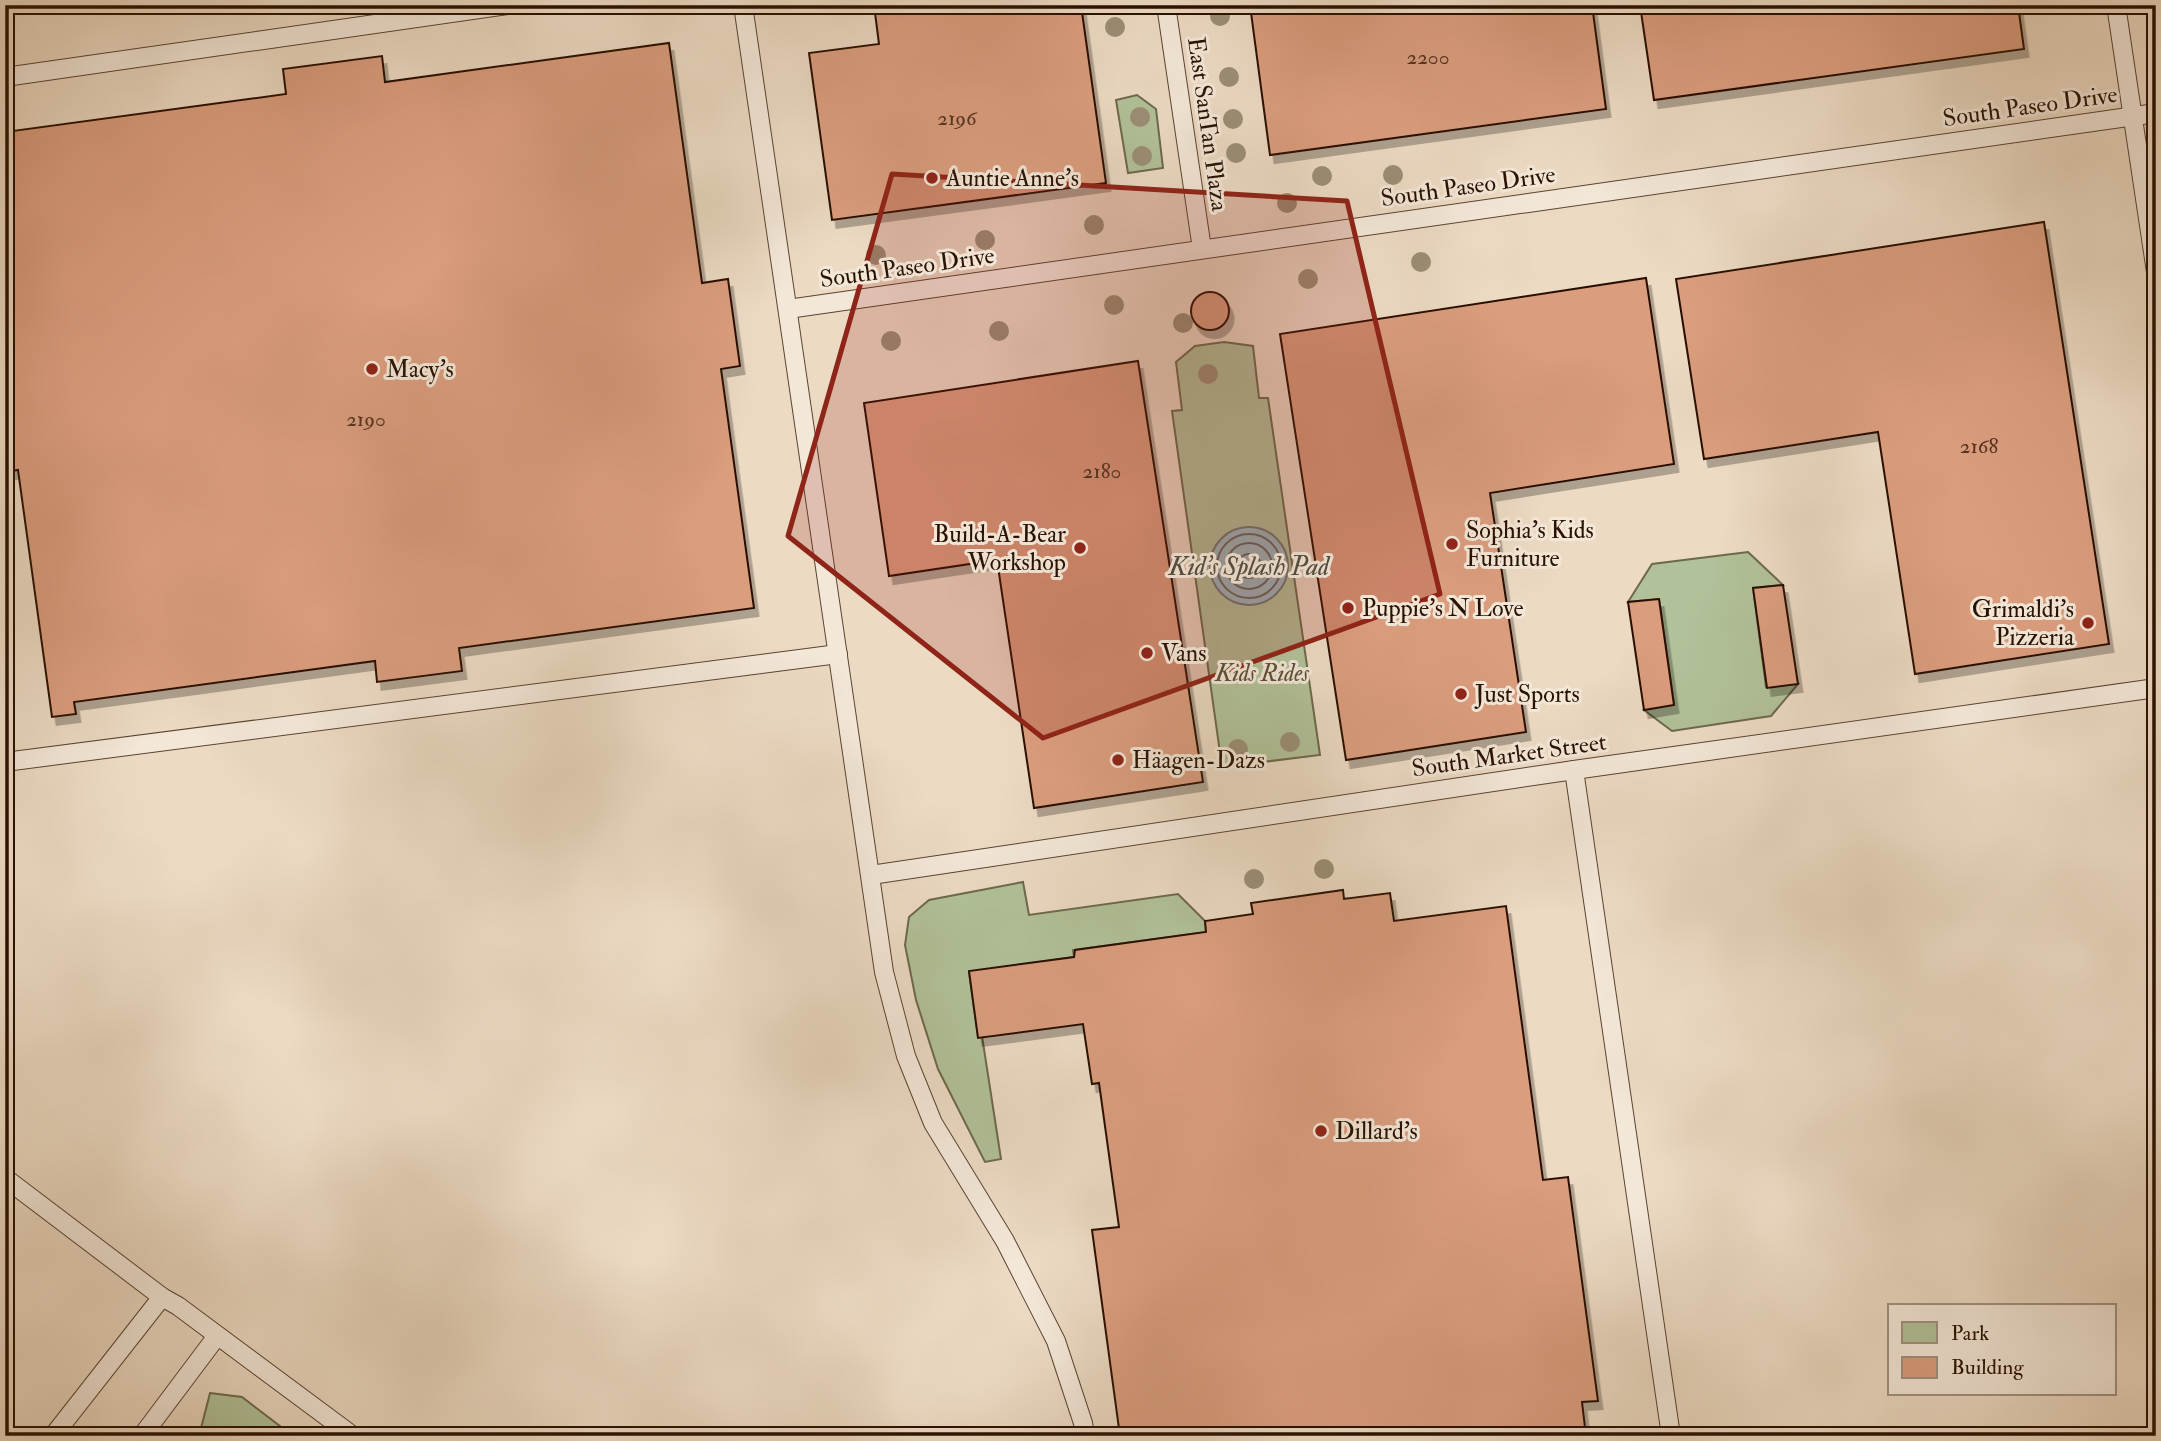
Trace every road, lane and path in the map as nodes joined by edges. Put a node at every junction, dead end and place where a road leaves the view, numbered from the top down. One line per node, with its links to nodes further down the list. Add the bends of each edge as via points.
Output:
1 (507, 5): 5 (lane)
2 (743, 5): 10 (lane)
3 (1166, 5): 8 (lane, East SanTan Plaza)
4 (2116, 5): 7 (lane)
5 (5, 77)
6 (2156, 113): 7 (lane, South Paseo Drive)
7 (2133, 116): 8 (lane, South Paseo Drive); 9 (lane)
8 (1202, 249): 10 (lane, South Paseo Drive)
9 (2156, 272)
10 (788, 309): 11 (lane)
11 (838, 654): 13 (lane); 15 (lane)
12 (2156, 688): 14 (lane, South Market Street)
13 (5, 762)
14 (1574, 770): 15 (lane, South Market Street); 23 (lane)
15 (871, 875): 22 (lane, via 884,972 906,1056 933,1123 1005,1241 1056,1341)
16 (5, 1178): 17 (lane)
17 (162, 1297): 18 (lane); 19 (lane)
18 (218, 1336): 20 (lane); 21 (lane)
19 (53, 1436)
20 (142, 1436)
21 (353, 1436)
22 (1085, 1436)
23 (1671, 1436)

